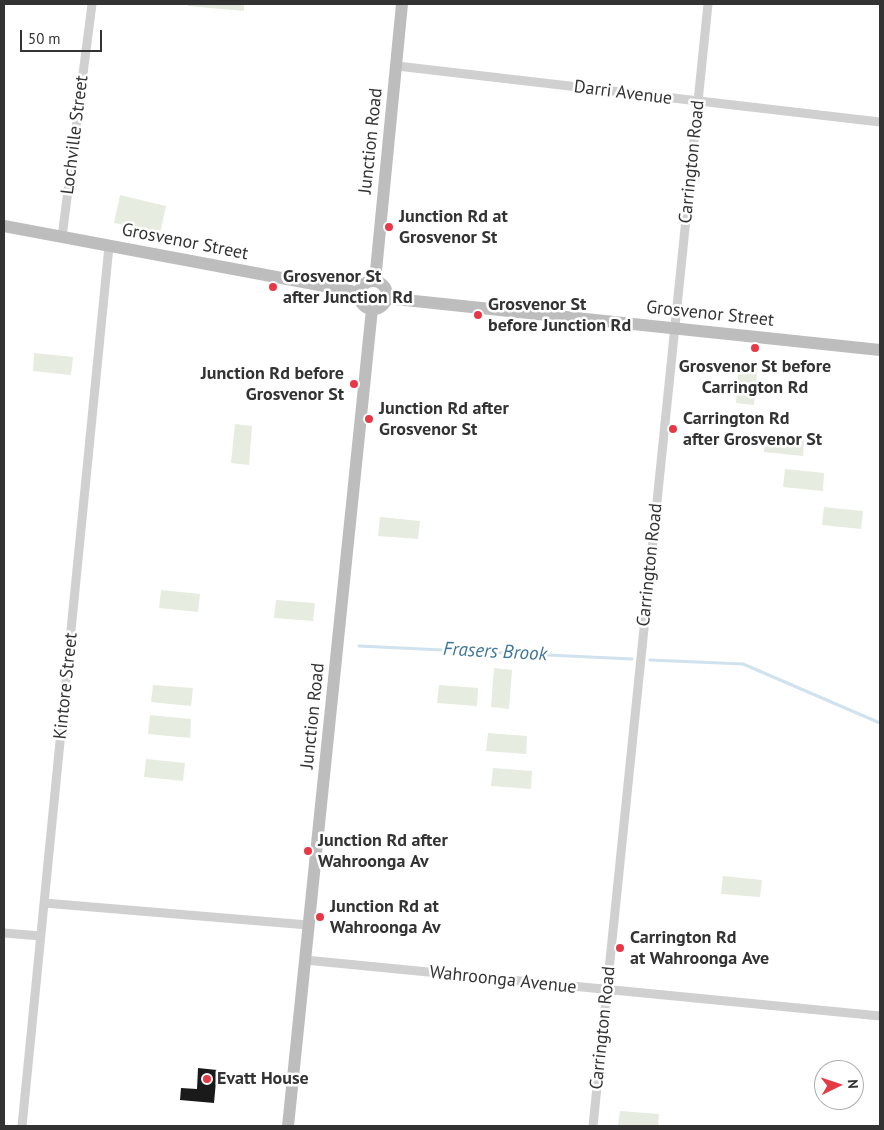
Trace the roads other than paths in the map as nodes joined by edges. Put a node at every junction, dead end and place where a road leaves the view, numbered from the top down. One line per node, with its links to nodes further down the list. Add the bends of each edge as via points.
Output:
1 (92, 4): 8 (street, Lochville Street)
2 (402, 4): 4 (main road, Junction Road)
3 (708, 4): 5 (street, Carrington Road)
4 (397, 66): 5 (street, Darri Avenue); 10 (main road, Junction Road)
5 (698, 102): 6 (street, Darri Avenue); 14 (street, Carrington Road)
6 (880, 122)
7 (4, 226): 8 (main road, Grosvenor Street)
8 (62, 237): 9 (main road, Grosvenor Street)
9 (109, 246): 11 (main road, Grosvenor Street); 16 (street, Kintore Street)
10 (375, 281): 11 (main road, via 364,284); 12 (main road, via 384,287)
11 (359, 294): 13 (main road, via 363,304)
12 (386, 298): 13 (main road, via 383,305); 14 (main road, Grosvenor Street)
13 (372, 309): 17 (main road, Junction Road)
14 (675, 328): 15 (main road, Grosvenor Street); 21 (street, Carrington Road)
15 (880, 350)
16 (44, 903): 17 (street); 19 (street, Kintore Street)
17 (308, 925): 20 (main road, Junction Road)
18 (4, 934): 19 (street)
19 (41, 936): 23 (street, Kintore Street)
20 (305, 960): 21 (street, Wahroonga Avenue); 24 (main road, Junction Road)
21 (606, 990): 22 (street, Wahroonga Avenue); 25 (street, Carrington Road)
22 (880, 1016)
23 (22, 1126)
24 (288, 1126)
25 (593, 1126)

